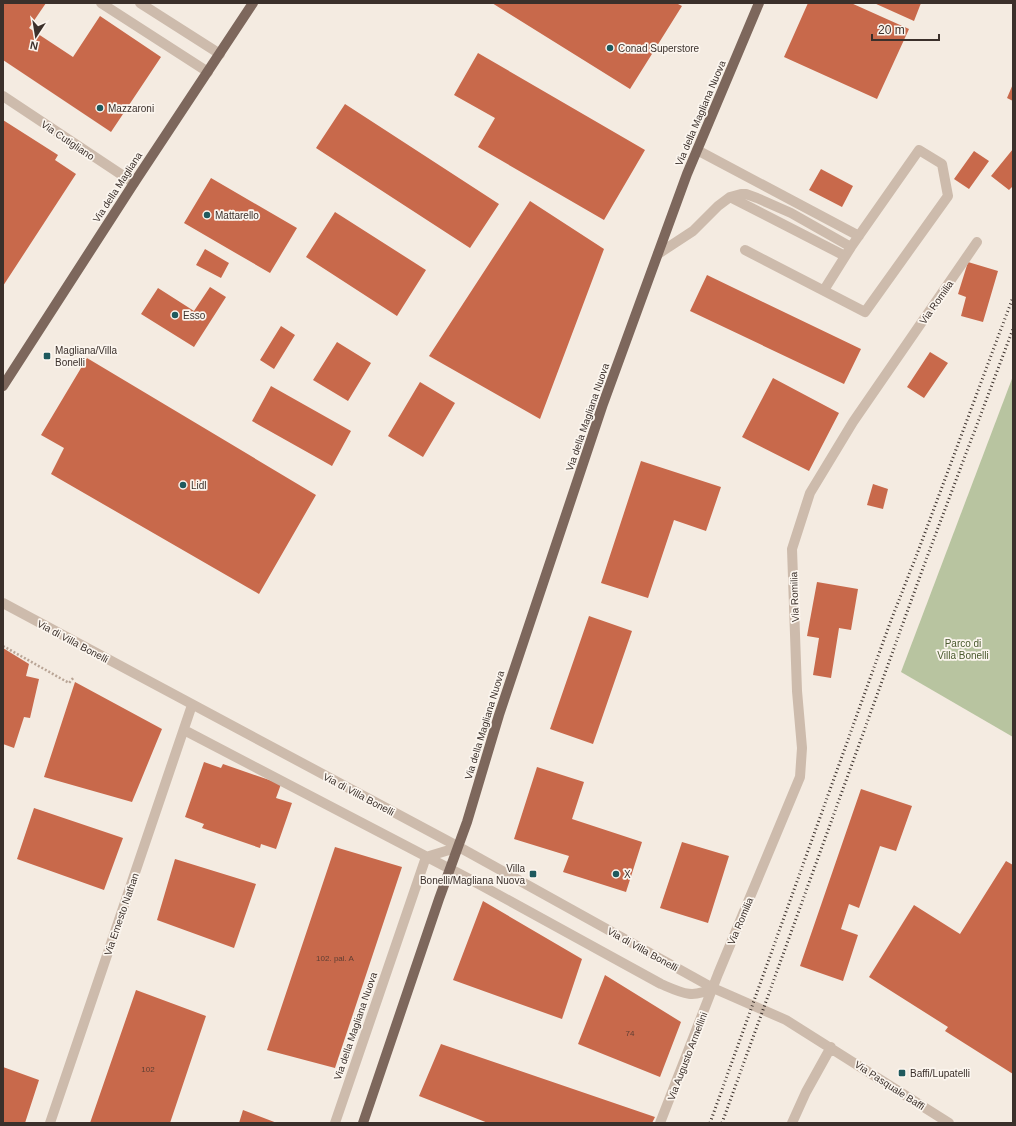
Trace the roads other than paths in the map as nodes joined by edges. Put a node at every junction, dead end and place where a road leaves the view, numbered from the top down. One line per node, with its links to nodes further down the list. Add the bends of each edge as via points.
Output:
1 (101, 3): 6 (street)
2 (140, 3): 5 (street)
3 (253, 3): 5 (main road, Via della Magliana)
4 (759, 3): 8 (main road, Via della Magliana Nuova)
5 (220, 54): 6 (main road, Via della Magliana)
6 (208, 72): 9 (main road, Via della Magliana)
7 (3, 96): 9 (street, Via Cutigliano)
8 (697, 150): 11 (street); 15 (main road, Via della Magliana Nuova)
9 (134, 183): 18 (main road, Via della Magliana)
10 (730, 197): 13 (street, via 746,194 757,198 791,213); 15 (street, via 693,231); 16 (street)
11 (859, 236): 13 (street); 17 (street, via 919,150 942,164 948,196 865,312)
12 (977, 242): 25 (street, Via Romilia, via 853,422 810,493 792,548 797,691 802,748 800,777)
13 (851, 247): 16 (street)
14 (745, 250): 17 (street)
15 (658, 254): 22 (main road, Via della Magliana Nuova, via 573,491 499,715)
16 (846, 256): 17 (street)
17 (824, 290)
18 (3, 386)
19 (3, 603): 20 (street, Via di Villa Bonelli)
20 (192, 705): 21 (street, Via Ernesto Nathan); 22 (street, Via di Villa Bonelli)
21 (184, 730): 23 (street); 27 (street, Via Ernesto Nathan)
22 (459, 847): 23 (street); 24 (main road, Via della Magliana Nuova); 25 (street, Via di Villa Bonelli)
23 (426, 856): 24 (street); 28 (street, Via della Magliana Nuova)
24 (450, 870): 25 (street, via 670,988 682,993 698,994); 29 (main road, Via della Magliana Nuova)
25 (713, 988): 26 (street, Via di Villa Bonelli, via 786,1020); 30 (street, Via Augusto Armellini)
26 (831, 1047): 31 (street); 32 (street, Via Pasquale Baffi)
27 (50, 1123)
28 (335, 1123)
29 (363, 1123)
30 (660, 1123)
31 (792, 1123)
32 (949, 1123)

